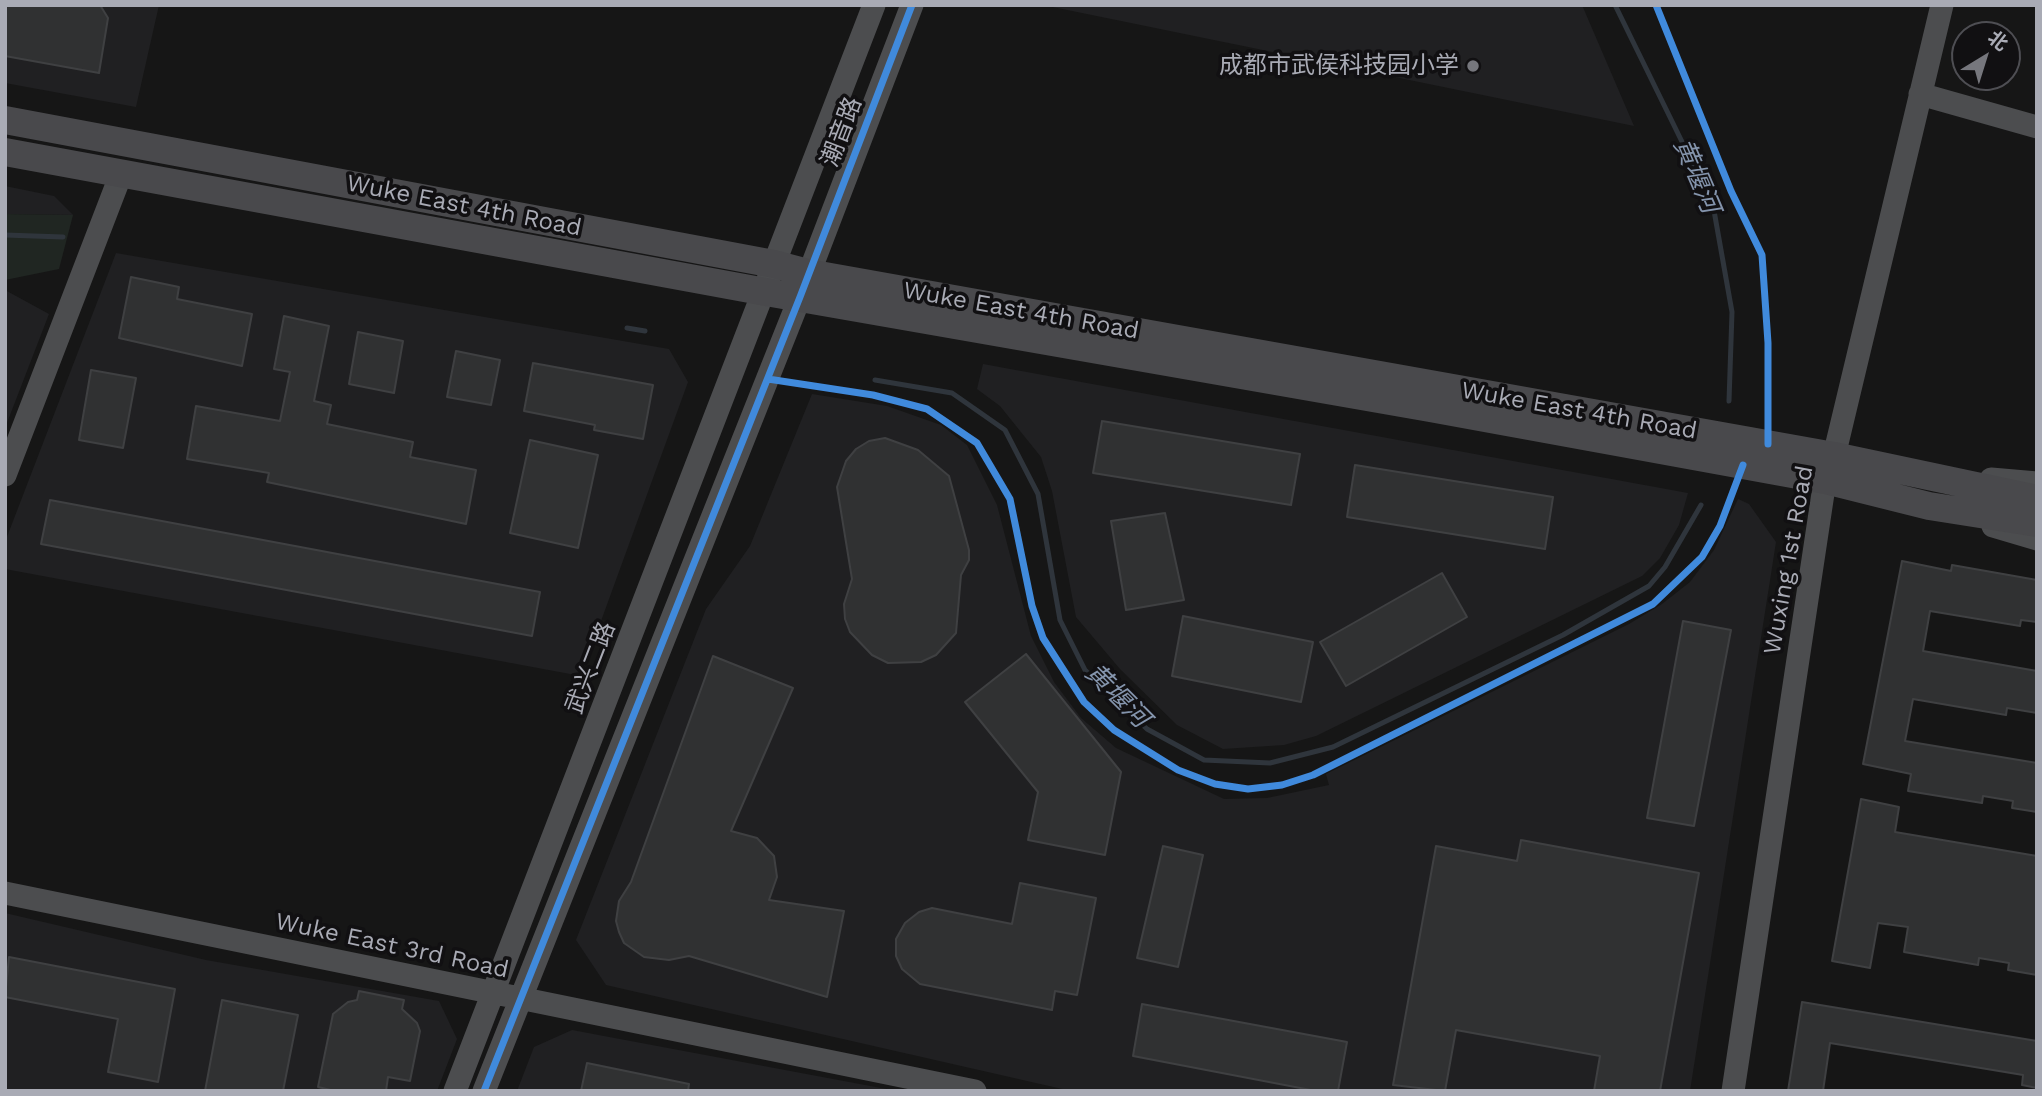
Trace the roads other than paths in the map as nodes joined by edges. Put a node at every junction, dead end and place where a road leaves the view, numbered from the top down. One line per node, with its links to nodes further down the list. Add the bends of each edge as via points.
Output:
1 (874, 5): 9 (street, 潮音路)
2 (912, 5): 10 (street, 潮音路)
3 (1942, 5): 4 (street, Wuxing 1st Road)
4 (1920, 94): 6 (street); 12 (street, Wuxing 1st Road)
5 (5, 120): 9 (main road, Wuke East 4th Road)
6 (2037, 127)
7 (5, 152): 8 (main road, Wuke East 4th Road)
8 (121, 174): 11 (main road, Wuke East 4th Road); 14 (street)
9 (774, 264): 10 (main road, Wuke East 4th Road); 11 (street, 武兴二路)
10 (804, 285): 11 (main road, Wuke East 4th Road); 12 (main road, Wuke East 4th Road); 22 (street, 潮音路)
11 (766, 292): 21 (street, 武兴二路)
12 (1830, 468): 13 (main road, Wuke East 4th Road); 17 (main road, Wuke East 4th Road); 26 (street, Wuxing 1st Road)
13 (1921, 473): 15 (street); 16 (main road, Wuke East 4th Road)
14 (5, 475)
15 (2037, 482)
16 (2037, 499)
17 (1929, 506): 18 (main road, Wuke East 4th Road); 19 (street)
18 (2037, 523)
19 (2037, 540)
20 (5, 893): 21 (street, Wuke East 3rd Road)
21 (492, 993): 22 (street, Wuke East 3rd Road); 23 (street, 武兴二路)
22 (519, 999): 24 (street, 潮音路); 25 (street, Wuke East 3rd Road)
23 (454, 1091)
24 (484, 1091)
25 (975, 1091)
26 (1733, 1091)

